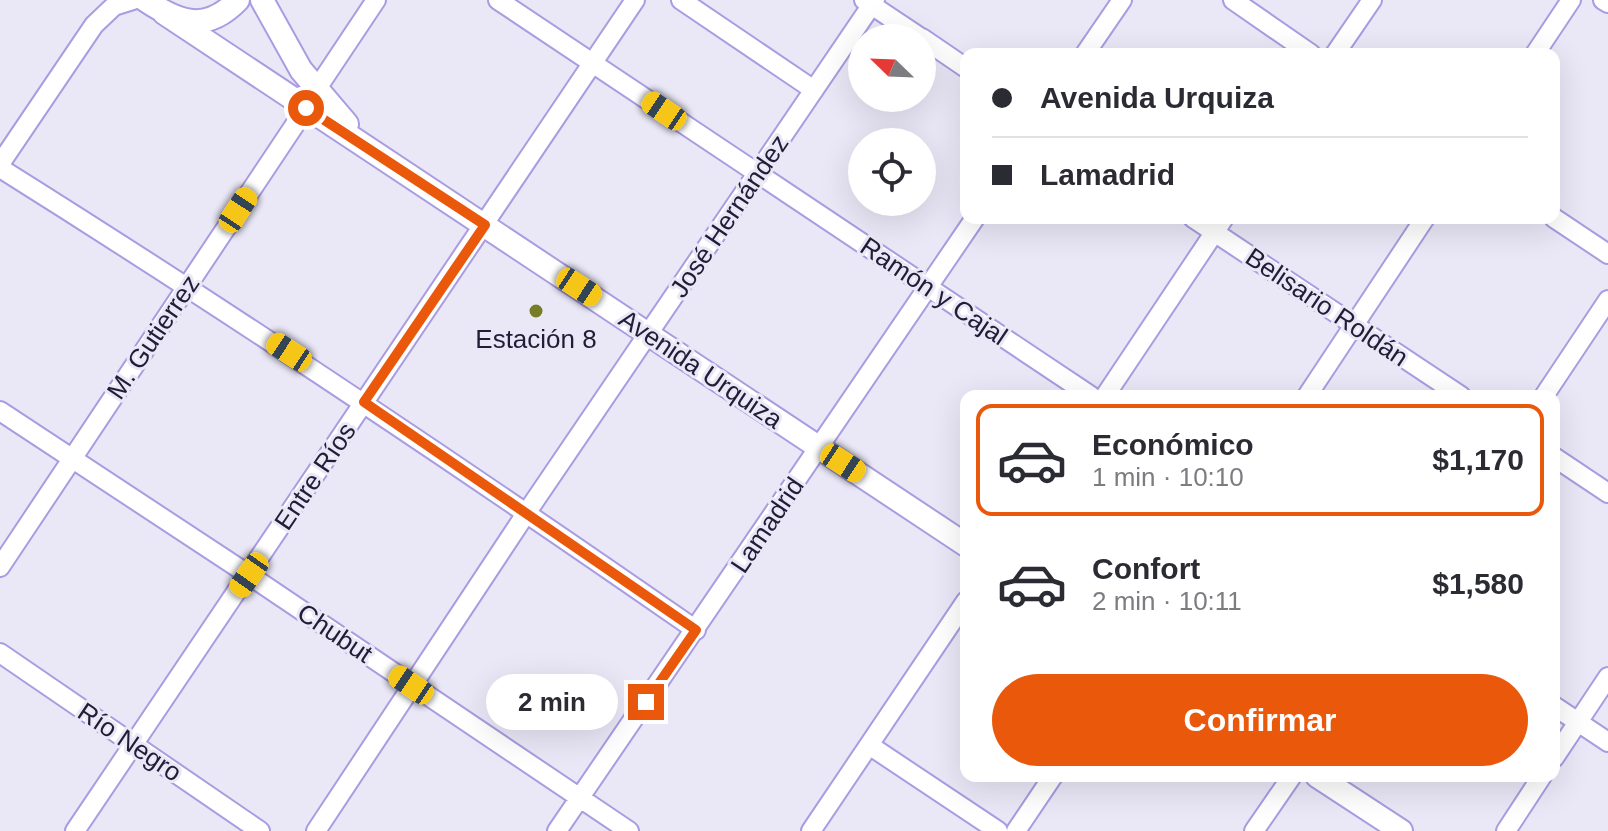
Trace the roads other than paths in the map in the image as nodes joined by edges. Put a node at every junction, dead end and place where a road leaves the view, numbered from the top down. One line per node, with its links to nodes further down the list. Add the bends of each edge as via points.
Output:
1 (104, 0): 18 (street)
2 (133, 0): 18 (street, via 114,6)
3 (238, 0): 15 (main road, via 219,15 196,23)
4 (262, 0): 27 (main road, Avenida Urquiza)
5 (376, 0): 27 (street, M. Gutierrez)
6 (498, 0): 24 (street, Ramón y Cajal)
7 (635, 0): 24 (street, Entre Ríos)
8 (681, 0): 26 (street)
9 (1122, 0): 20 (street)
10 (1233, 0): 21 (street)
11 (1372, 0): 22 (street)
12 (1571, 0): 23 (street)
13 (1603, 0): 16 (street)
14 (871, 2): 17 (street); 26 (street, José Hernández)
15 (149, 3): 27 (main road, Avenida Urquiza)
16 (1608, 3)
17 (902, 24)
18 (94, 25): 28 (street)
19 (936, 48): 25 (street)
20 (1089, 48)
21 (1302, 48)
22 (1339, 48)
23 (1539, 48)
24 (593, 63): 29 (street, Ramón y Cajal); 33 (street, Entre Ríos)
25 (960, 64)
26 (814, 90): 29 (street, José Hernández)
27 (311, 99): 33 (main road, Avenida Urquiza); 36 (street, M. Gutierrez)
28 (0, 166): 36 (street)
29 (759, 174): 37 (street, Ramón y Cajal); 40 (street, José Hernández)
30 (1560, 222): 35 (street)
31 (971, 224): 37 (street, Lamadrid)
32 (1421, 224): 39 (street)
33 (485, 225): 40 (main road, Avenida Urquiza); 46 (street, Entre Ríos)
34 (1220, 225): 39 (street, Belisario Roldán); 42 (street)
35 (1608, 254)
36 (188, 286): 46 (street); 49 (street, M. Gutierrez)
37 (929, 288): 41 (street, Ramón y Cajal); 48 (street, Lamadrid)
38 (1608, 300): 45 (street)
39 (1354, 325): 43 (street); 44 (street, Belisario Roldán)
40 (649, 334): 48 (main road, Avenida Urquiza); 52 (street, José Hernández)
41 (1082, 390)
42 (1109, 390)
43 (1311, 390)
44 (1452, 390)
45 (1548, 390)
46 (364, 402): 52 (street); 55 (street, Entre Ríos)
47 (0, 411): 49 (street, Chubut)
48 (819, 447): 53 (main road, Avenida Urquiza); 57 (street, Lamadrid)
49 (71, 460): 54 (street, M. Gutierrez); 55 (street, Chubut)
50 (1560, 461): 51 (street)
51 (1608, 493)
52 (527, 512): 57 (street); 60 (street, José Hernández)
53 (960, 541)
54 (0, 567)
55 (249, 575): 60 (street, Chubut); 64 (street, Entre Ríos)
56 (960, 610): 65 (street)
57 (696, 630): 71 (street, Lamadrid)
58 (0, 653): 64 (street, Río Negro)
59 (1608, 677): 62 (street)
60 (411, 685): 71 (street, Chubut); 74 (street, José Hernández)
61 (1560, 710): 62 (street)
62 (1578, 722): 63 (street); 66 (street)
63 (1608, 742)
64 (133, 744): 72 (street, Entre Ríos); 73 (street, Río Negro)
65 (869, 745): 77 (street); 78 (street)
66 (1560, 749)
67 (1049, 782): 79 (street)
68 (1288, 782): 80 (street)
69 (1326, 782): 81 (main road)
70 (1538, 782): 82 (street)
71 (579, 798): 75 (street, Lamadrid); 76 (street, Chubut)
72 (75, 831)
73 (260, 831)
74 (316, 831)
75 (557, 831)
76 (629, 831)
77 (811, 831)
78 (998, 831)
79 (1016, 831)
80 (1254, 831)
81 (1401, 831)
82 (1506, 831)

